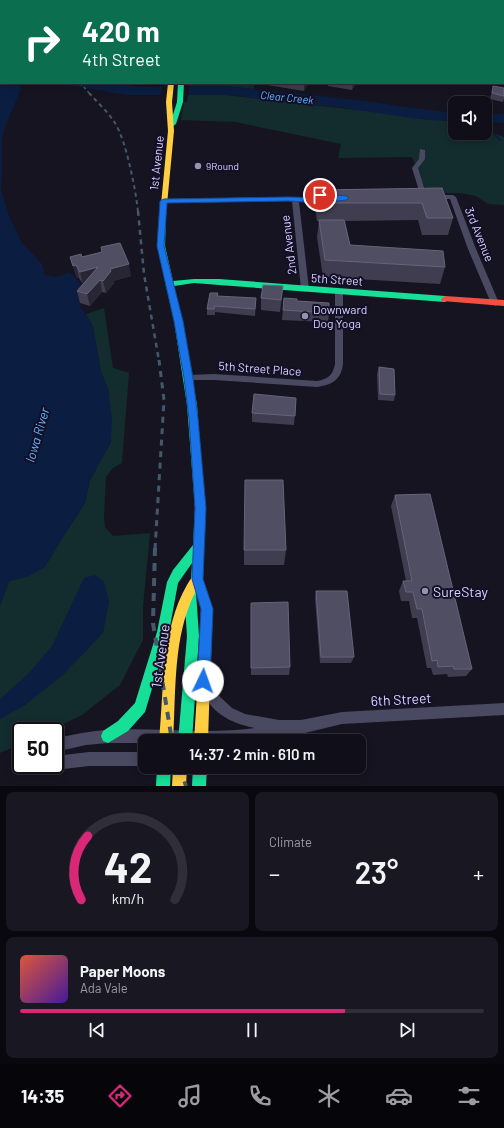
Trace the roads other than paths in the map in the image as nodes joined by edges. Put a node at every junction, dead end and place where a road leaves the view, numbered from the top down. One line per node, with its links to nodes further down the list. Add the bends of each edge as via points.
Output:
1 (171, 84): 3 (main road, 1st Avenue)
2 (181, 84): 3 (main road, 1st Avenue, via 180,102)
3 (171, 131): 9 (main road, 1st Avenue)
4 (422, 150): 6 (street, via 422,159 415,168)
5 (416, 197): 6 (street)
6 (424, 197): 13 (street, 3rd Avenue, via 453,197 472,249)
7 (333, 198): 8 (street, via 304,201)
8 (295, 199): 9 (street); 11 (street, 2nd Avenue)
9 (164, 201): 10 (main road, 1st Avenue, via 161,246)
10 (169, 284): 11 (main road, 5th Street, via 208,281); 14 (main road, 1st Avenue)
11 (305, 289): 12 (main road, 5th Street)
12 (339, 292): 13 (main road, 5th Street); 14 (street, 5th Street Place, via 338,372 329,382 317,384 214,377)
13 (500, 303)
14 (189, 378): 15 (main road, 1st Avenue, via 200,508)
15 (199, 546): 16 (main road, 1st Avenue); 27 (main road, via 173,582 163,632 140,707 123,726)
16 (198, 579): 17 (main road, 1st Avenue); 18 (main road, 1st Avenue, via 207,609)
17 (190, 592): 22 (main road, 1st Avenue, via 184,602 173,654); 23 (main road, via 193,636)
18 (203, 681): 20 (street, via 212,700 233,717); 24 (main road, 1st Avenue)
19 (504, 709): 21 (street, 6th Street, via 342,718)
20 (280, 726): 21 (street, 6th Street); 25 (street, 6th Street)
21 (301, 727): 26 (street)
22 (175, 734)
23 (176, 734)
24 (201, 734)
25 (258, 734)
26 (297, 734)
27 (108, 736): 28 (street, 6th Street); 29 (street, 6th Street)
28 (138, 737)
29 (64, 743)
30 (138, 759): 31 (street, via 104,757)
31 (64, 761)
32 (164, 774): 35 (main road)
33 (180, 774): 36 (main road)
34 (200, 774): 37 (main road)
35 (163, 786)
36 (179, 786)
37 (199, 786)

